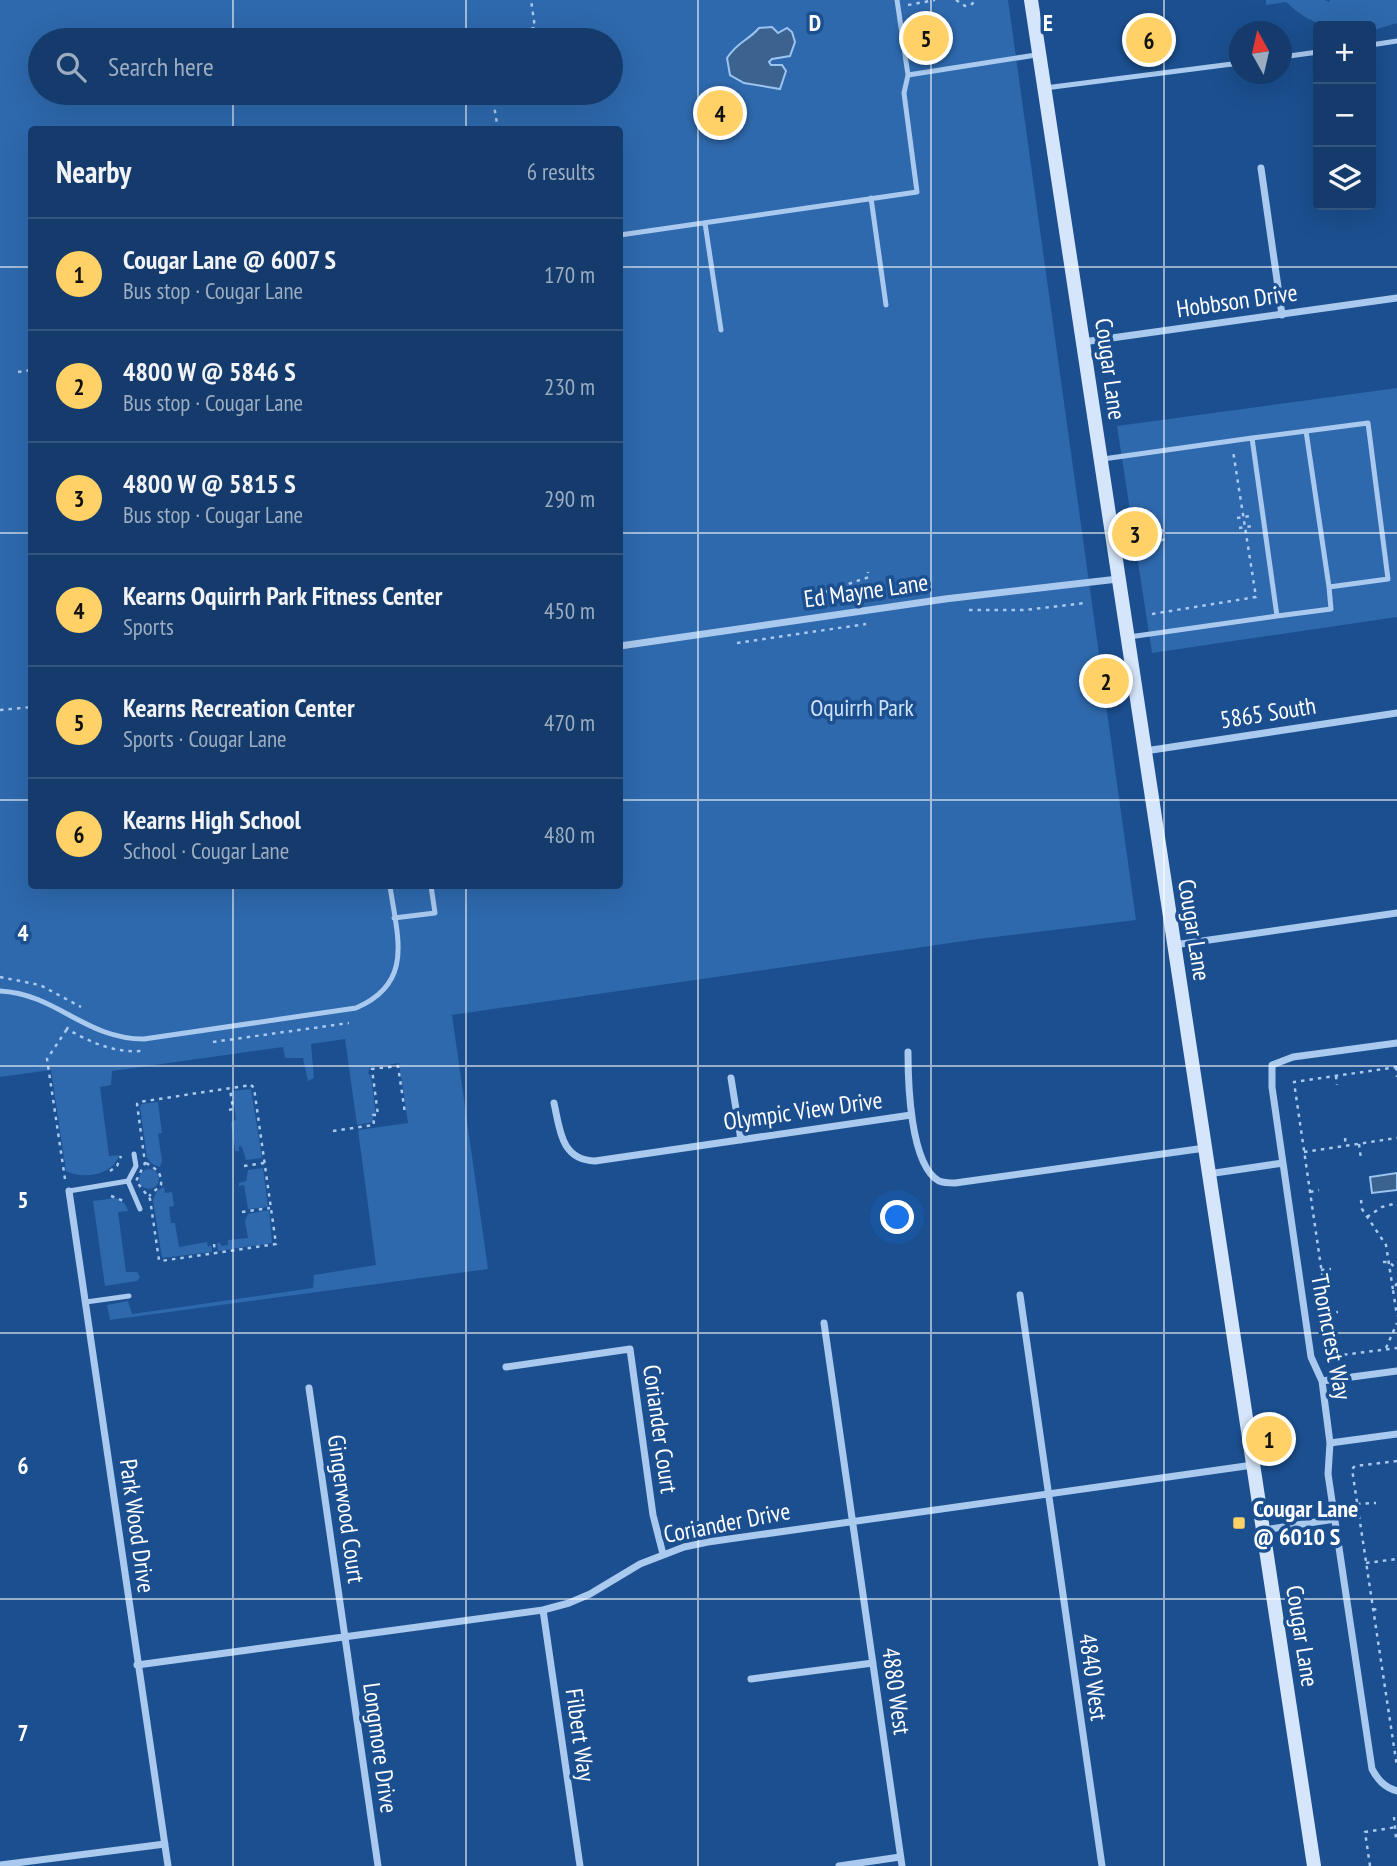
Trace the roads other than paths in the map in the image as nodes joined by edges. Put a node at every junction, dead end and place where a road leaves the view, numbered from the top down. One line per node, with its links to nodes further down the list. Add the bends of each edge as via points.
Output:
1 (897, 0): 9 (lane)
2 (1031, 0): 6 (main road, Cougar Lane)
3 (1397, 41): 4 (lane)
4 (1376, 44)
5 (1313, 53): 7 (lane)
6 (1040, 55): 9 (lane); 10 (main road, Cougar Lane)
7 (1292, 56)
8 (1229, 64): 10 (lane)
9 (908, 75): 12 (lane, via 904,93 917,192)
10 (1044, 88): 19 (main road, Cougar Lane)
11 (1261, 168): 17 (street)
12 (871, 198): 13 (lane); 16 (lane)
13 (705, 223): 14 (lane); 18 (lane)
14 (623, 235)
15 (1397, 298): 17 (street, Hobbson Drive)
16 (886, 304)
17 (1282, 315): 19 (street, Hobbson Drive)
18 (721, 330)
19 (1083, 342): 22 (main road, Cougar Lane)
20 (1306, 431): 21 (lane); 24 (lane); 24 (lane, via 1368,423 1388,579)
21 (1252, 438): 22 (lane); 25 (lane)
22 (1100, 460): 23 (main road, Cougar Lane)
23 (1118, 579): 26 (main road, Cougar Lane); 27 (street, Ed Mayne Lane)
24 (1329, 587): 25 (lane, via 1331,609)
25 (1277, 616): 26 (lane)
26 (1128, 638): 29 (main road, Cougar Lane)
27 (623, 646)
28 (1397, 713): 29 (street, 5865 South)
29 (1144, 751): 34 (main road, Cougar Lane)
30 (390, 889): 33 (lane)
31 (431, 889): 33 (lane, via 435,913)
32 (1397, 913): 34 (street)
33 (394, 918): 35 (lane, via 398,962 393,977 379,996 356,1008 128,1039 82,1024 33,996)
34 (1174, 945): 42 (main road, Cougar Lane)
35 (0, 991)
36 (1397, 1042): 44 (street, Thorncrest Way, via 1293,1057 1272,1065)
37 (908, 1052): 40 (street)
38 (731, 1078): 41 (street)
39 (554, 1103): 41 (street, Olympic View Drive, via 566,1146 582,1161)
40 (911, 1115): 41 (street, Olympic View Drive); 42 (street, Olympic View Drive, via 925,1165 943,1182)
41 (741, 1140)
42 (1205, 1148): 45 (main road, Cougar Lane)
43 (134, 1154): 46 (lane, via 136,1166)
44 (1283, 1163): 45 (street); 55 (street, Thorncrest Way, via 1311,1357)
45 (1208, 1174): 59 (main road, Cougar Lane)
46 (128, 1181): 47 (lane); 48 (lane)
47 (69, 1191): 51 (street, Park Wood Drive)
48 (140, 1209)
49 (1020, 1295): 60 (street, 4840 West)
50 (129, 1296): 51 (lane)
51 (86, 1302): 68 (street, Park Wood Drive)
52 (824, 1323): 62 (street, 4880 West)
53 (506, 1367): 64 (street, Coriander Court, via 630,1349 653,1515)
54 (1397, 1371): 55 (street)
55 (1322, 1381): 58 (street, Thorncrest Way)
56 (309, 1388): 66 (street, Gingerwood Court)
57 (1397, 1434): 58 (street)
58 (1331, 1443): 61 (street, Thorncrest Way, via 1328,1474)
59 (1253, 1465): 60 (street, Coriander Drive); 63 (main road, Cougar Lane)
60 (1047, 1493): 62 (street, Coriander Drive); 78 (street, 4840 West)
61 (1335, 1519): 63 (street); 70 (street, Thorncrest Way, via 1372,1769 1379,1781)
62 (852, 1521): 64 (street, Coriander Drive, via 708,1542); 67 (street, 4880 West)
63 (1263, 1530): 79 (main road, Cougar Lane)
64 (663, 1554): 65 (street, Coriander Drive, via 590,1594)
65 (542, 1610): 66 (street, Coriander Drive); 76 (street, Filbert Way)
66 (345, 1636): 68 (street, Coriander Drive); 75 (street, Longmore Drive)
67 (873, 1663): 69 (street); 72 (street, 4880 West)
68 (137, 1665): 71 (street, Park Wood Drive)
69 (751, 1679)
70 (1397, 1791)
71 (165, 1844): 73 (street); 74 (street, Park Wood Drive)
72 (901, 1862): 77 (street)
73 (0, 1865)
74 (168, 1866)
75 (378, 1866)
76 (580, 1866)
77 (839, 1866)
78 (1102, 1866)
79 (1314, 1866)

